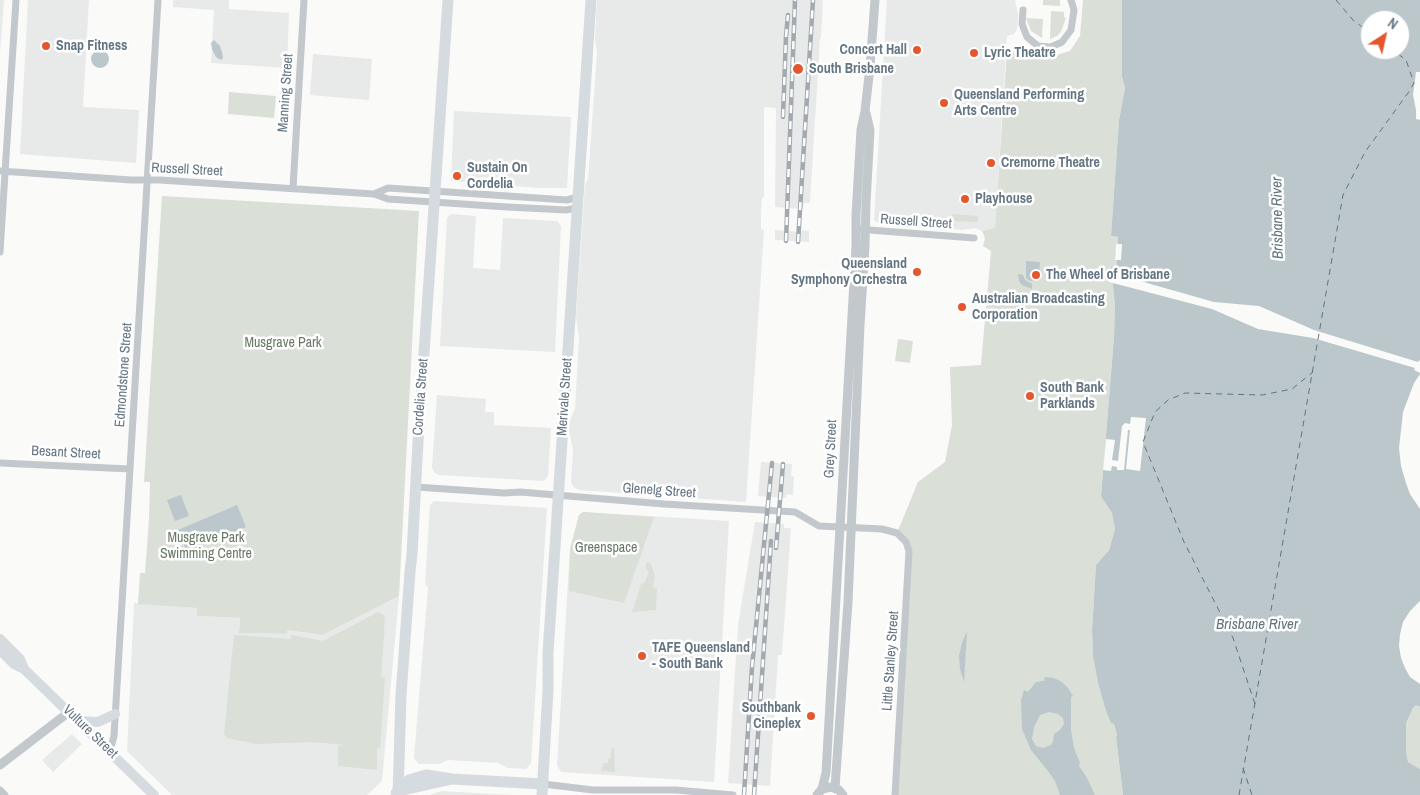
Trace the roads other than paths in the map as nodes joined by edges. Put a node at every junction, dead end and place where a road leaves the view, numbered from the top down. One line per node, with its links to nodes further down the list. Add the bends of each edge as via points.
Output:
1 (16, 0): 10 (street)
2 (158, 0): 11 (street, Edmondstone Street)
3 (304, 0): 12 (street, Manning Street)
4 (448, 0): 13 (main road, Cordelia Street)
5 (591, 0): 14 (main road, Merivale Street)
6 (875, 0): 9 (street, Grey Street)
7 (1071, 0): 8 (street, via 1074,10 1072,28 1058,45 1036,44 1027,37 1022,24)
8 (1023, 10)
9 (865, 111): 15 (street, Grey Street, via 860,130); 16 (street, Grey Street, via 870,130)
10 (2, 171): 11 (street, Russell Street); 18 (street)
11 (148, 180): 12 (street, Russell Street); 20 (street, Edmondstone Street)
12 (293, 188): 13 (street, Russell Street, via 374,194 388,188)
13 (435, 197): 14 (street, Russell Street); 14 (street, Russell Street, via 566,210); 21 (main road, Cordelia Street)
14 (578, 202): 22 (main road, Merivale Street)
15 (856, 230): 16 (street, Russell Street); 23 (street, Grey Street)
16 (866, 230): 17 (street, Russell Street); 24 (street, Grey Street)
17 (974, 238)
18 (0, 252)
19 (0, 463): 20 (street, Besant Street)
20 (130, 469): 30 (street, Edmondstone Street)
21 (416, 487): 22 (street, Glenelg Street); 39 (main road, Cordelia Street)
22 (559, 496): 23 (street, Glenelg Street, via 795,512 819,526); 34 (main road, Merivale Street)
23 (840, 527): 24 (street, Glenelg Street); 36 (street, Grey Street, via 826,773)
24 (851, 528): 25 (street, Glenelg Street); 38 (street, Grey Street)
25 (897, 532): 43 (street, Little Stanley Street, via 909,551)
26 (0, 639): 28 (main road, Vulture Street)
27 (0, 650): 28 (main road, Vulture Street)
28 (24, 669): 29 (main road, Vulture Street)
29 (69, 712): 31 (main road, Vulture Street); 33 (street)
30 (115, 714): 31 (main road, via 98,722); 32 (street, Edmondstone Street)
31 (79, 721): 32 (main road, Vulture Street)
32 (110, 751): 41 (main road, Vulture Street)
33 (0, 765)
34 (542, 789): 37 (street, via 676,790); 39 (main road, via 452,779)
35 (0, 790): 40 (street)
36 (820, 792): 38 (street, via 826,787)
37 (695, 793): 42 (street)
38 (841, 793)
39 (396, 794)
40 (5, 795)
41 (154, 795)
42 (733, 795)
43 (895, 795)

